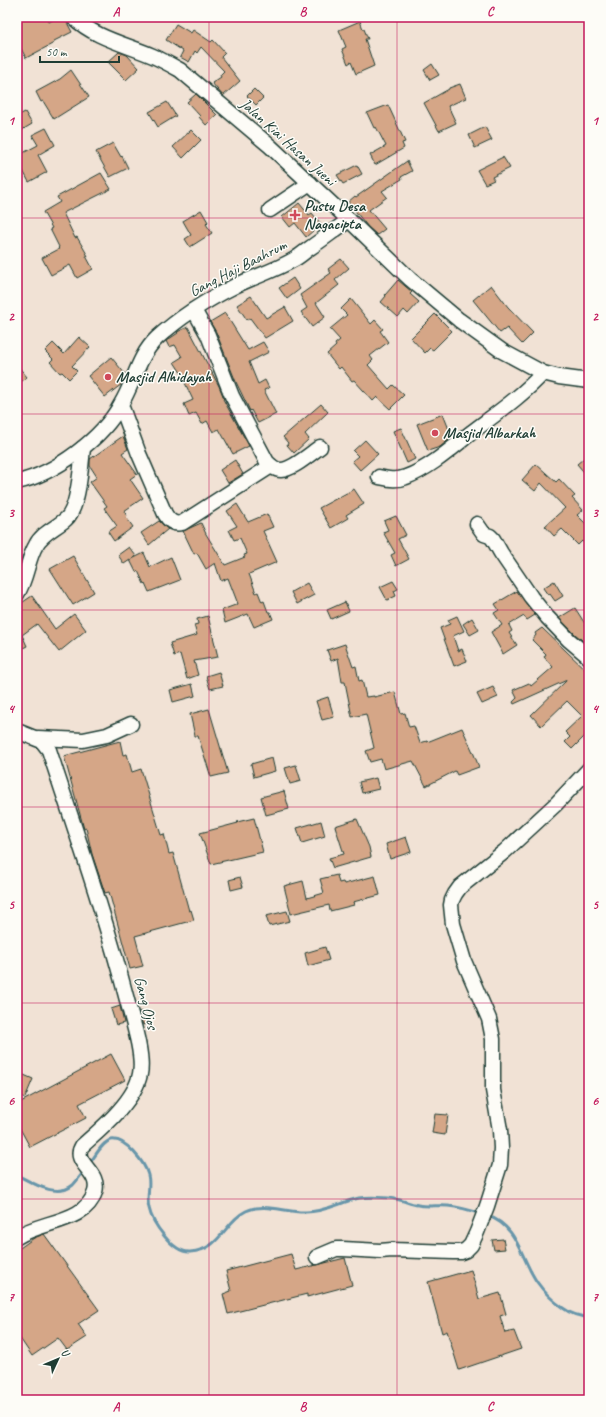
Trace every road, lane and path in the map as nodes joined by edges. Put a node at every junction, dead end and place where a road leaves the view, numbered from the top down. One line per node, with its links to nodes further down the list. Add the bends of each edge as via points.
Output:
1 (73, 17): 2 (street, Jalan Kiai Hasan Jueni, via 99,35 158,58 180,70)
2 (310, 183): 3 (street); 4 (street, Jalan Kiai Hasan Jueni)
3 (270, 210)
4 (349, 220): 5 (street, Gang Haji Baahrum, via 295,259 235,286); 6 (street, Jalan Kiai Hasan Jueni, via 410,279 459,320 502,350)
5 (194, 310): 8 (street, Gang Haji Baahrum, via 149,347); 11 (street, via 208,334 232,396)
6 (543, 373): 7 (street, Jalan Kiai Hasan Jueni); 12 (street, via 531,386 425,467 405,478 394,480)
7 (589, 381)
8 (121, 405): 10 (street, Gang Haji Baahrum, via 107,424); 11 (street, via 139,454 170,521 182,523)
9 (320, 447): 11 (street, via 289,468 280,470)
10 (83, 448): 13 (street, Gang Haji Baahrum, via 42,473); 15 (street, via 72,513 44,535 35,546)
11 (271, 466)
12 (379, 477)
13 (17, 482)
14 (477, 524): 16 (street, via 484,534 493,539 547,617)
15 (17, 594)
16 (589, 657)
17 (131, 724): 19 (street, via 83,740)
18 (17, 731): 19 (street)
19 (38, 738): 21 (street, Gang Ojos, via 49,750 98,899 137,1038 141,1068 132,1092 117,1114 79,1150 79,1157 96,1181 94,1196 84,1209 72,1217 36,1227)
20 (589, 769): 22 (street, via 504,852 460,887 452,900 453,924 464,961 489,1019 493,1039 493,1090 501,1148 500,1165 471,1245 461,1252 336,1249)
21 (17, 1237)
22 (317, 1257)

